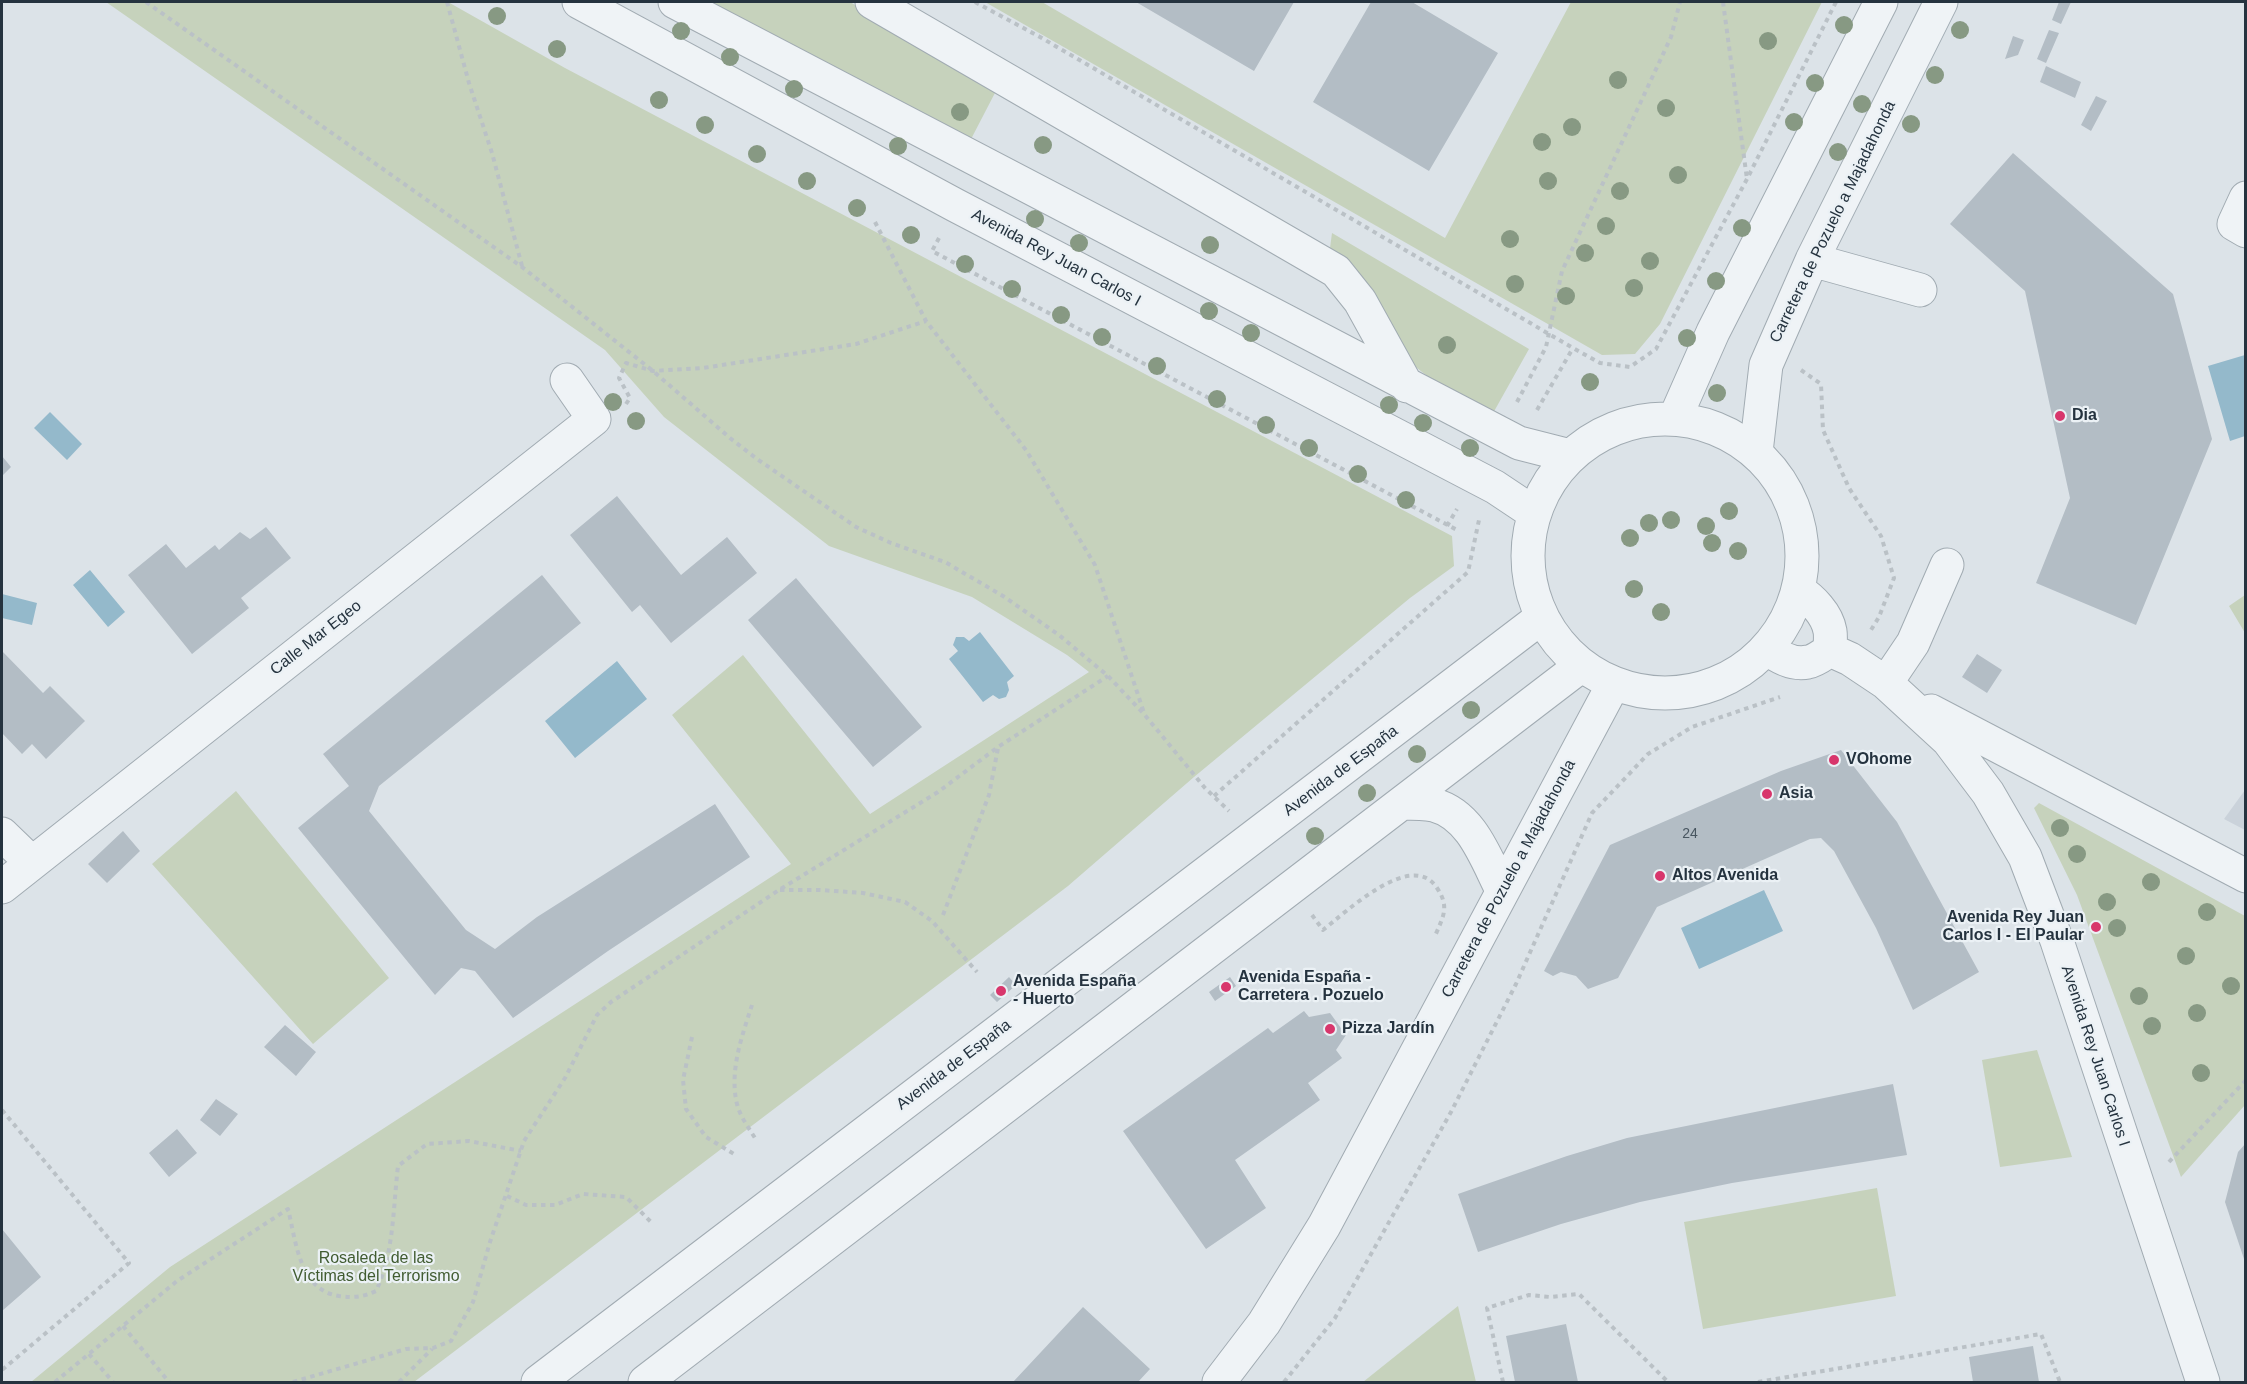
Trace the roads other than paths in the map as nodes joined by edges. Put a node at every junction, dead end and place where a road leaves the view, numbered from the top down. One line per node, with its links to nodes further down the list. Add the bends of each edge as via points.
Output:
1 (579, 2): 15 (street, Avenida Rey Juan Carlos I, via 955,205 1495,487)
2 (675, 2): 11 (street)
3 (872, 2): 11 (street, via 1336,271 1360,301)
4 (1881, 2): 12 (street, via 1713,332)
5 (1941, 2): 8 (street, Carretera de Pozuelo a Majadahonda)
6 (2246, 198): 7 (street, via 2234,224)
7 (2246, 231)
8 (1812, 260): 9 (street); 13 (street, Carretera de Pozuelo a Majadahonda, via 1766,365)
9 (1920, 290)
10 (567, 380): 26 (street, Calle Mar Egeo, via 594,419)
11 (1407, 386): 14 (street, via 1519,443)
12 (1675, 418): 13 (street, via 1731,435); 14 (street, via 1637,421 1610,430)
13 (1756, 452): 17 (street, via 1780,481 1796,515 1802,553)
14 (1570, 456): 15 (street, via 1548,482)
15 (1534, 513): 18 (street, via 1528,566)
16 (1947, 566): 23 (street)
17 (1798, 590): 19 (street, via 1786,621); 20 (street, via 1819,608)
18 (1542, 617): 21 (street, via 1559,643); 30 (street, Avenida de España)
19 (1767, 648): 20 (street, via 1790,661 1809,662); 22 (street, via 1742,670 1701,688 1646,691)
20 (1840, 655): 23 (street, Avenida Rey Juan Carlos I)
21 (1582, 665): 22 (street); 24 (street)
22 (1614, 683): 29 (street, Carretera de Pozuelo a Majadahonda)
23 (1893, 689): 27 (street, Avenida Rey Juan Carlos I); 33 (street, Avenida Rey Juan Carlos I, via 1948,740 1988,793 2025,857 2057,941)
24 (1402, 802): 29 (street, via 1435,806 1458,818 1473,834); 31 (street)
25 (2, 834): 26 (street)
26 (31, 862): 28 (street, Calle Mar Egeo)
27 (2246, 876)
28 (2, 887)
29 (1502, 890): 32 (street, Carretera de Pozuelo a Majadahonda, via 1324,1226 1264,1323)
30 (538, 1383)
31 (645, 1383)
32 (1219, 1383)
33 (2203, 1383)

